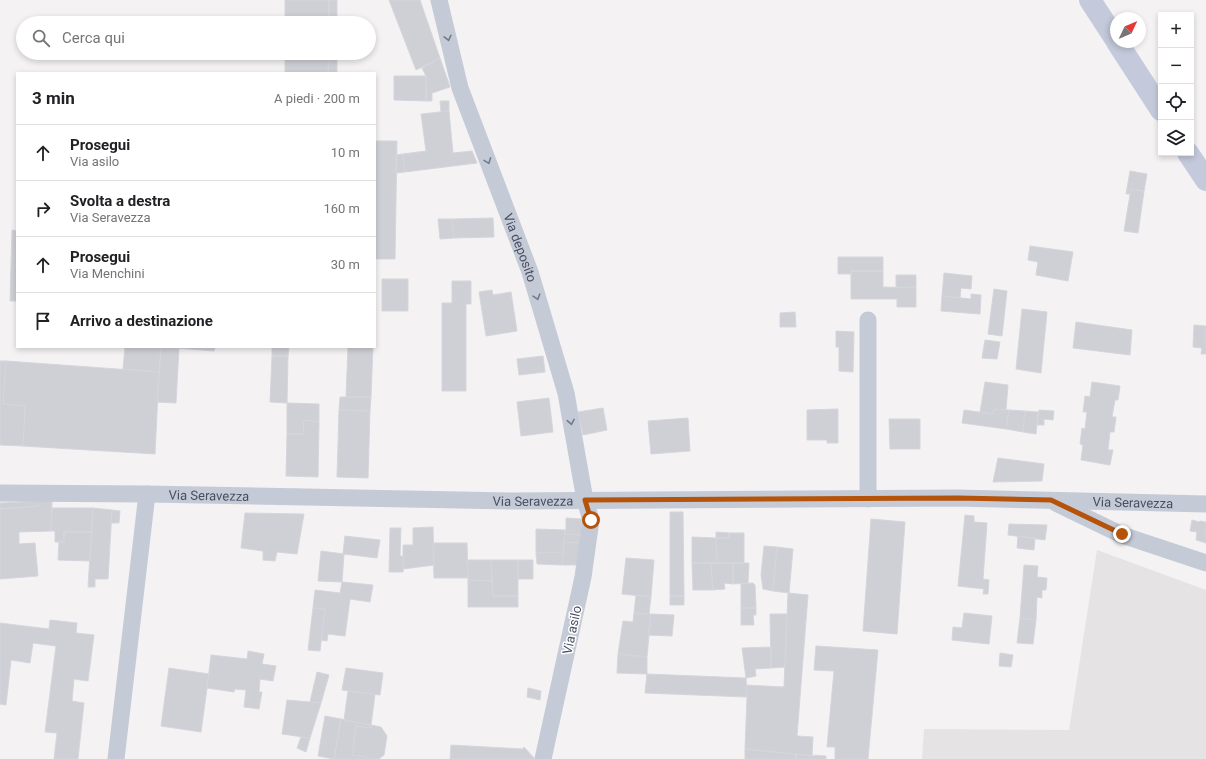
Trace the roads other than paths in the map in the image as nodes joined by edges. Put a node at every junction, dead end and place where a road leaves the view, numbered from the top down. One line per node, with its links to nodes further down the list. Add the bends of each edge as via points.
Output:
1 (439, 0): 12 (street, Via deposito, one-way to 12, via 460,88 530,272 566,393)
2 (1090, 0): 3 (main road)
3 (1110, 32)
4 (1121, 48): 5 (main road)
5 (1158, 105)
6 (1190, 156): 7 (main road)
7 (1206, 180)
8 (868, 320): 11 (street)
9 (0, 493): 10 (street, Via Seravezza)
10 (147, 494): 12 (street, Via Seravezza, via 511,501); 16 (street)
11 (868, 499): 12 (street, Via Seravezza); 13 (street, Via Seravezza)
12 (585, 500): 17 (street, Via asilo, via 591,520 583,577)
13 (1051, 500): 14 (street, Via Seravezza); 15 (street, via 1122,534)
14 (1206, 504)
15 (1206, 562)
16 (116, 759)
17 (543, 759)

